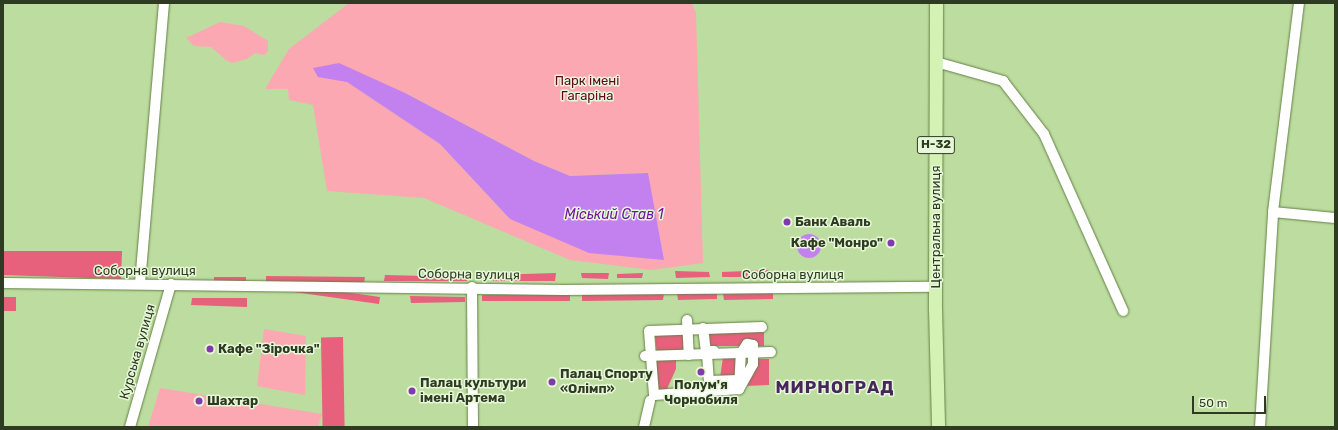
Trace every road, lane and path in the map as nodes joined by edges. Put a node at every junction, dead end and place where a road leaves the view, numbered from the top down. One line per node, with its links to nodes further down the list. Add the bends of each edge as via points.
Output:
1 (164, 3): 8 (street)
2 (936, 3): 4 (main road, Центральна вулиця / Н-32)
3 (1299, 3): 5 (street)
4 (936, 62): 11 (main road, Центральна вулиця / Н-32); 12 (street, via 1004,80 1039,128)
5 (1273, 212): 6 (street); 29 (street)
6 (1335, 218)
7 (3, 283): 8 (street, Соборна вулиця)
8 (140, 283): 9 (street, Соборна вулиця)
9 (170, 284): 10 (street, Соборна вулиця); 25 (street, Курська вулиця)
10 (472, 287): 11 (street, Соборна вулиця, via 563,290); 26 (street)
11 (935, 287): 28 (main road, Центральна вулиця / Н-32)
12 (1123, 311)
13 (688, 320): 20 (street)
14 (703, 328): 19 (street, via 706,351 723,350)
15 (762, 328): 23 (street, via 649,331 654,395)
16 (771, 352): 17 (street)
17 (741, 353): 19 (street); 22 (street); 22 (street, via 747,344 753,345 753,364)
18 (707, 354): 19 (street); 20 (street); 23 (street)
19 (726, 354)
20 (689, 355): 21 (street)
21 (645, 356)
22 (739, 385): 23 (street)
23 (709, 386)
24 (650, 400): 27 (street)
25 (130, 427)
26 (472, 427)
27 (644, 427)
28 (938, 427)
29 (1260, 427)

